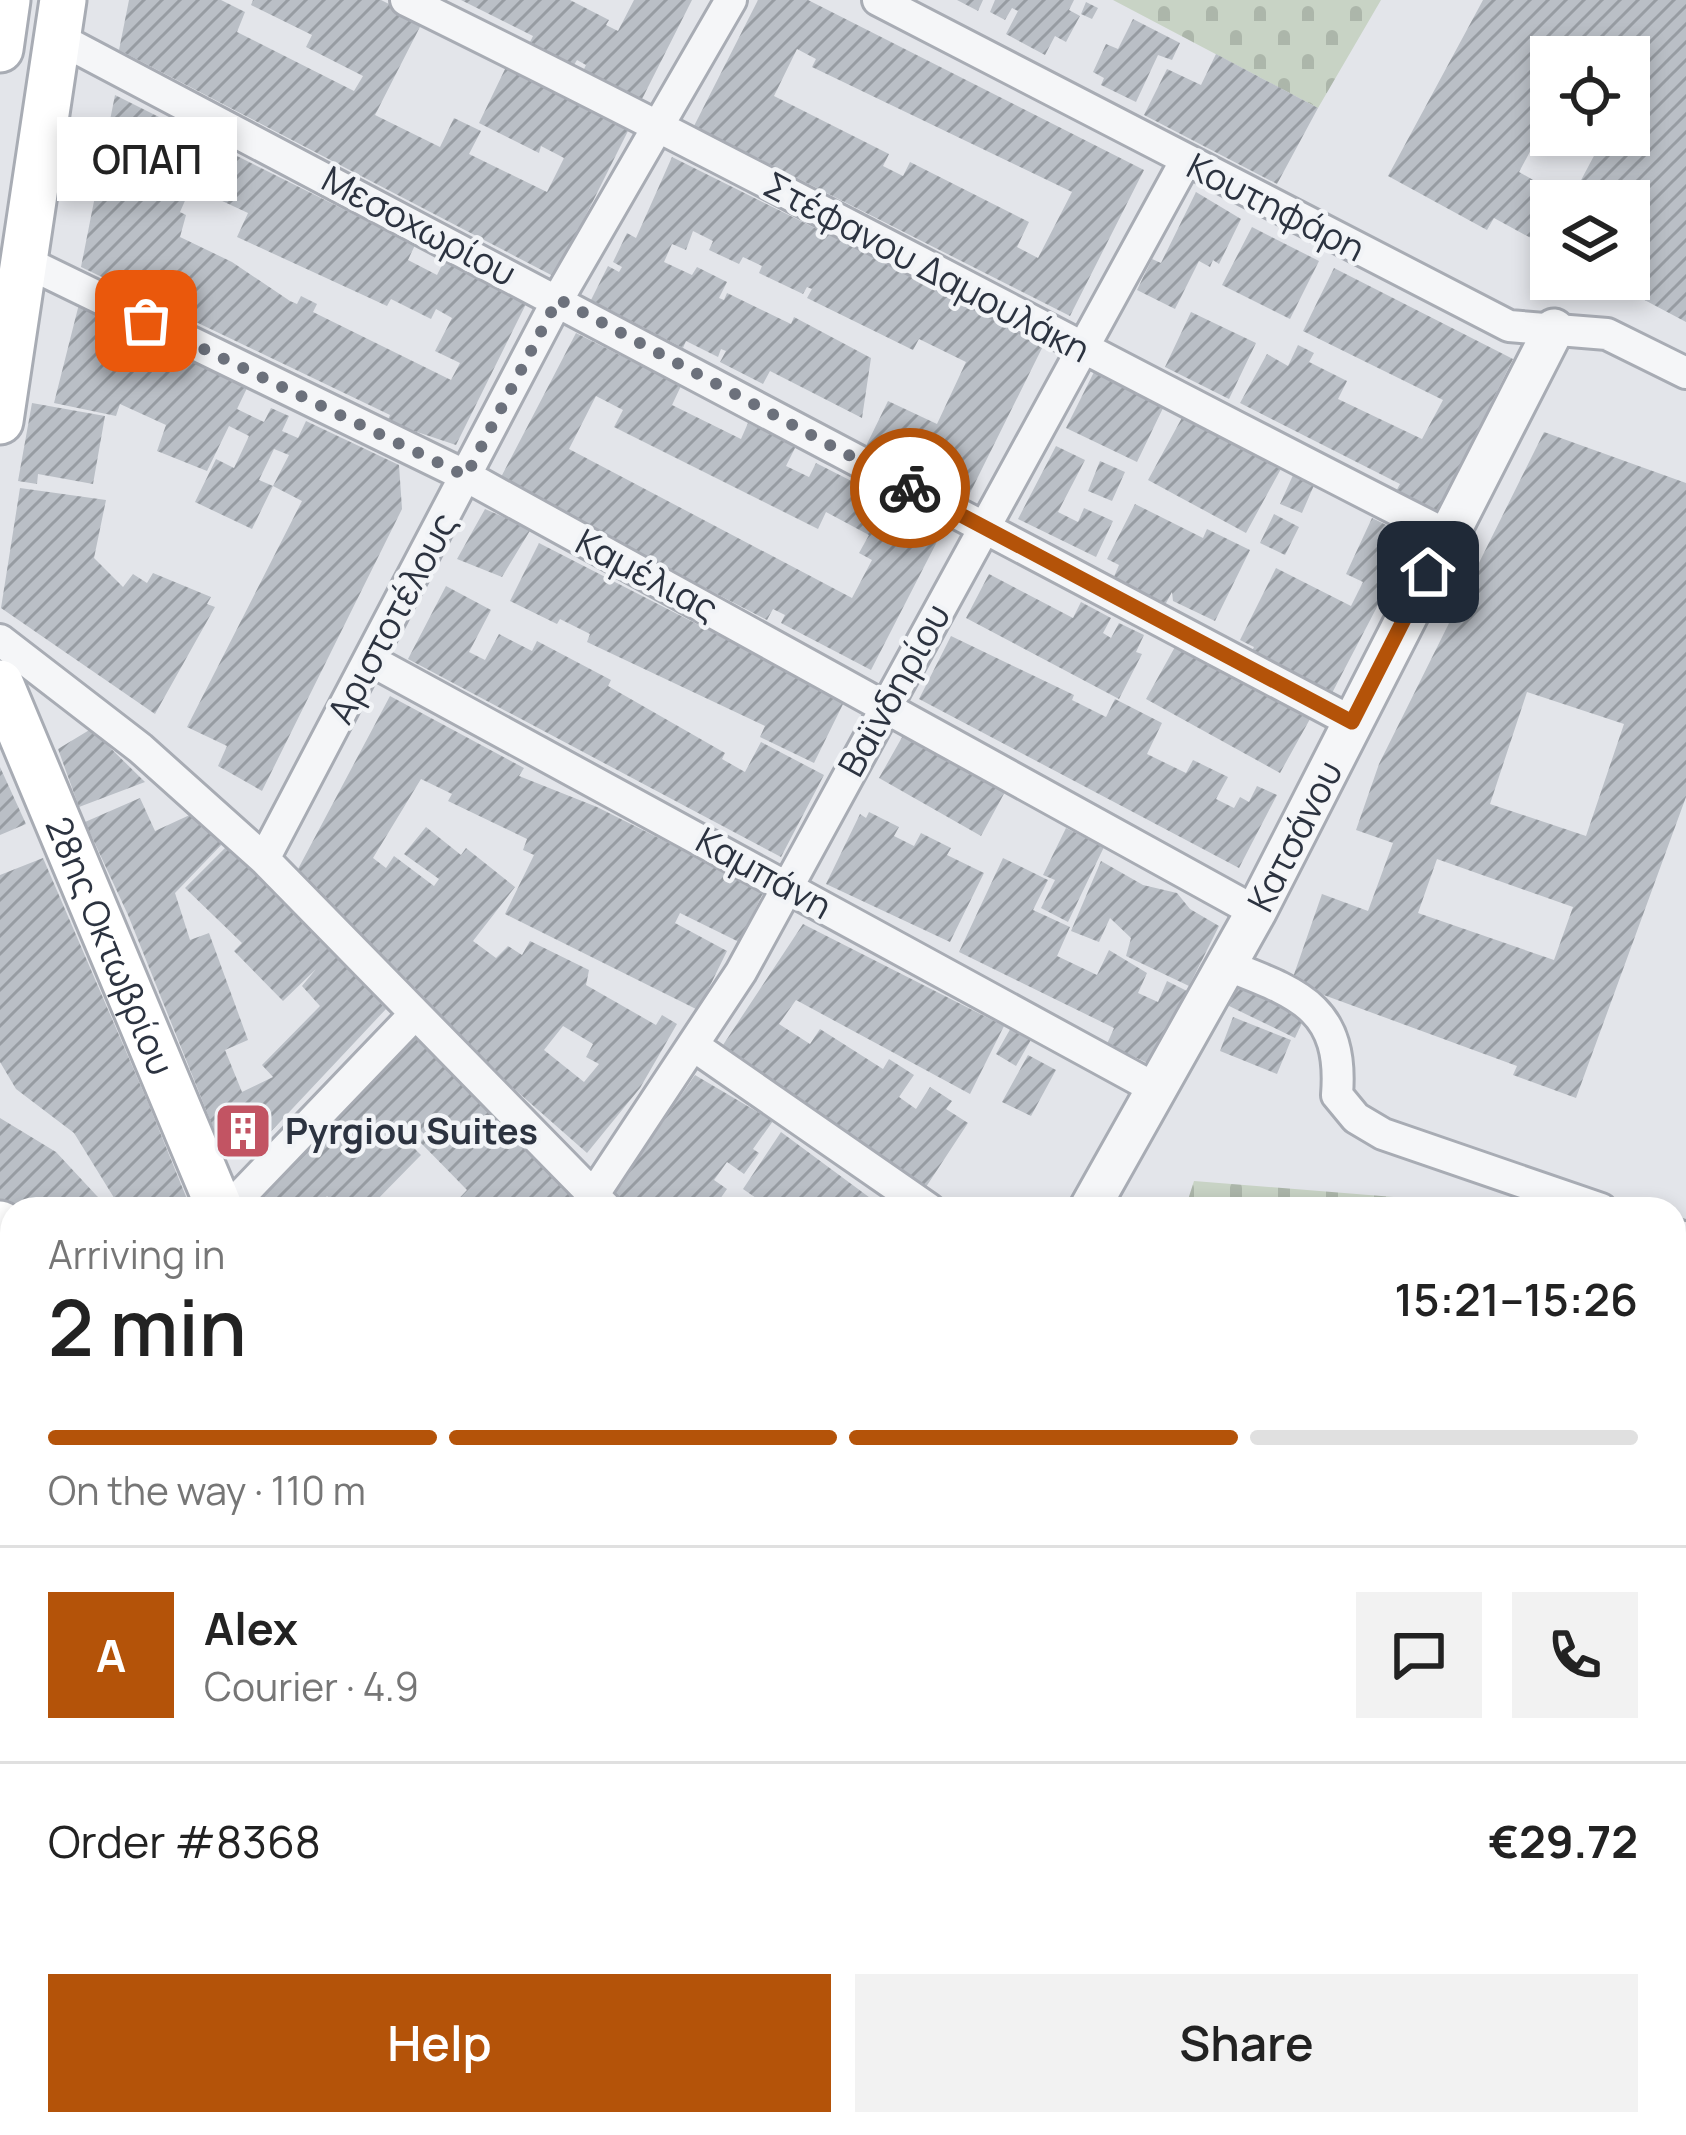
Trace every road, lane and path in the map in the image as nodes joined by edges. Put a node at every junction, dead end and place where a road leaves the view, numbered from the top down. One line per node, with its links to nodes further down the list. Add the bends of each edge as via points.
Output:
1 (406, 0): 5 (street, Στέφανου Δαμουλάκη)
2 (731, 0): 5 (street, Αριστοτέλους)
3 (878, 0): 6 (street, Κουτηφάρη)
4 (60, 19): 7 (main road); 8 (street, Μεσοχωρίου)
5 (657, 124): 8 (street, Αριστοτέλους); 10 (street, Στέφανου Δαμουλάκη)
6 (1186, 160): 9 (street, Κουτηφάρη, via 1509,326); 10 (street, Βαϊνδηρίου)
7 (26, 262): 12 (main road); 13 (street, Καμέλιας)
8 (558, 299): 13 (street, Αριστοτέλους); 14 (street, Μεσοχωρίου)
9 (1554, 329): 11 (street, Κουτηφάρη, via 1607,334); 15 (street, Κατσάνου)
10 (1083, 351): 14 (street, Βαϊνδηρίου); 15 (street, Στέφανου Δαμουλάκη)
11 (1686, 373)
12 (0, 421)
13 (466, 476): 17 (street, Αριστοτέλους); 19 (street, Καμέλιας)
14 (985, 528): 19 (street, Βαϊνδηρίου); 20 (street, Μεσοχωρίου)
15 (1447, 535): 20 (street, Κατσάνου)
16 (0, 640): 21 (street, via 140,748)
17 (370, 660): 21 (street, Αριστοτέλους); 22 (street, Καμπάνη)
18 (0, 683): 28 (main road, 28ης Οκτωβρίου)
19 (886, 704): 22 (street, Βαϊνδηρίου); 23 (street, Καμέλιας)
20 (1352, 722): 23 (street, Κατσάνου)
21 (264, 859): 25 (street)
22 (787, 885): 26 (street, Βαϊνδηρίου); 27 (street, Καμπάνη)
23 (1256, 912): 24 (street, Κατσάνου)
24 (1226, 964): 27 (street, Κατσάνου); 34 (street, via 1298,994 1319,1015 1336,1054 1336,1095 1369,1128)
25 (413, 1016): 29 (street); 30 (street)
26 (694, 1046): 31 (street, Βαϊνδηρίου); 32 (street)
27 (1156, 1089): 33 (street, Κατσάνου)
28 (219, 1197)
29 (236, 1197)
30 (587, 1197)
31 (600, 1197)
32 (912, 1197)
33 (1096, 1197)
34 (1567, 1197)

